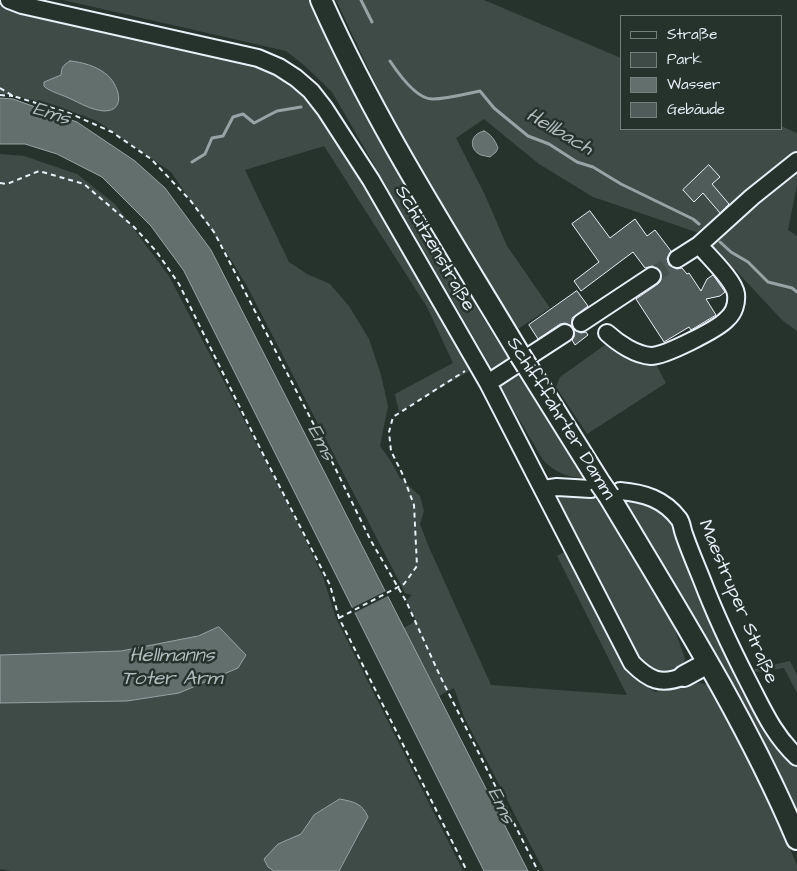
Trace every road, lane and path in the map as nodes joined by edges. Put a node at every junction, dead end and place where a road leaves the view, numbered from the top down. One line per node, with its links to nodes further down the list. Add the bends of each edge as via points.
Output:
1 (9, 0): 14 (street, Schützenstraße, via 258,58 296,78 325,109 371,180)
2 (321, 0): 17 (main road, Schifffahrter Damm, via 404,162)
3 (0, 88): 5 (path)
4 (0, 95): 5 (path)
5 (13, 96): 18 (path, via 69,113 112,132 151,159 190,200 214,232 236,272)
6 (797, 161): 8 (street)
7 (0, 183): 19 (path, via 7,184 39,171 84,184 134,227 156,251 179,284 330,585)
8 (699, 245): 9 (street); 13 (street, via 736,291 735,306 728,319 658,356 633,351)
9 (678, 259)
10 (652, 276): 11 (street)
11 (581, 323)
12 (565, 333): 15 (street)
13 (607, 334)
14 (478, 365): 15 (street, Schützenstraße); 18 (path, via 393,417 389,432 391,451 414,505 417,566 411,577)
15 (488, 383): 16 (street, Schützenstraße)
16 (543, 489): 17 (street, Maestruper Straße); 21 (street, Schützenstraße, via 632,663 657,681 672,681)
17 (605, 490): 20 (main road, Schifffahrter Damm); 22 (street, Maestruper Straße, via 652,496 680,521 736,658 782,742)
18 (397, 589): 19 (path); 25 (path, via 406,601)
19 (341, 617): 24 (path)
20 (708, 663): 21 (main road); 23 (main road, Schifffahrter Damm)
21 (684, 676)
22 (797, 757)
23 (795, 830)
24 (467, 871)
25 (538, 871)

